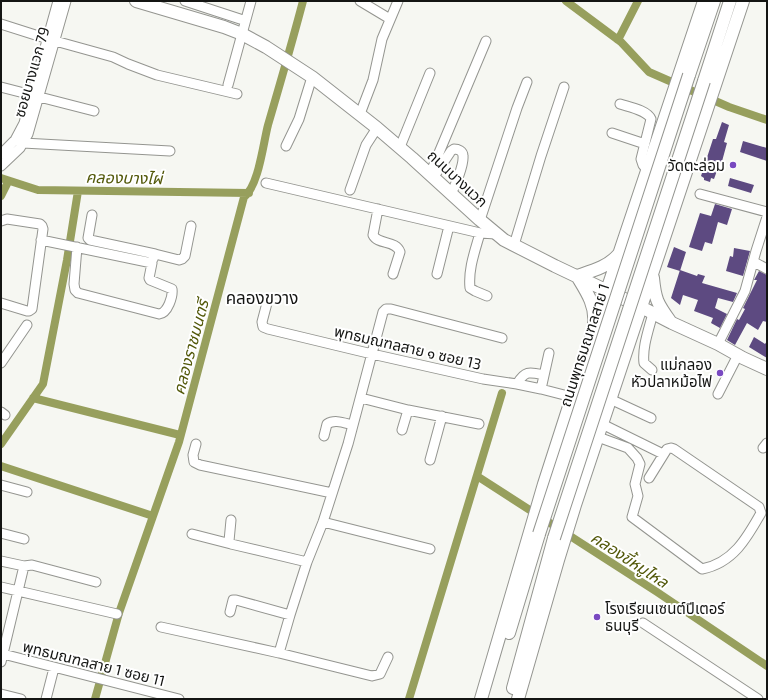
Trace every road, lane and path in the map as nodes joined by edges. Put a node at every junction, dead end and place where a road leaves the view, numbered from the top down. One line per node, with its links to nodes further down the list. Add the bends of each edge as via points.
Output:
1 (58, 1): 18 (street, ซอยบางแวก 79)
2 (66, 1): 18 (street, ซอยบางแวก 79)
3 (136, 1): 14 (main road, ถนนบางแวก)
4 (185, 1): 12 (street)
5 (252, 1): 17 (street)
6 (360, 1): 15 (street)
7 (398, 1): 15 (street)
8 (704, 1): 40 (main road, ถนนพุทธมณฑลสาย 1)
9 (714, 1): 139 (main road, ถนนพุทธมณฑลสาย 1, bridge, via 539,534)
10 (730, 1): 140 (main road, ถนนพุทธมณฑลสาย 1, bridge, via 554,538)
11 (743, 1): 47 (main road)
12 (205, 4): 13 (street); 14 (street)
13 (240, 18)
14 (201, 19): 17 (main road, ถนนบางแวก)
15 (390, 19): 30 (street)
16 (1, 24): 18 (street)
17 (242, 34): 21 (main road, ถนนบางแวก); 23 (street)
18 (51, 40): 26 (street, via 113,57 157,75); 27 (street, ซอยบางแวก 79)
19 (486, 41): 41 (street)
20 (430, 73): 36 (street)
21 (308, 75): 30 (main road, ถนนบางแวก); 35 (street, via 299,119)
22 (527, 82): 52 (street)
23 (228, 85)
24 (1, 87): 27 (street)
25 (564, 88): 59 (street)
26 (237, 94)
27 (35, 96): 29 (street); 33 (street, ซอยบางแวก 79, via 32,123); 38 (street, ซอยบางแวก 79, via 15,140)
28 (620, 104): 34 (street, via 649,116 650,125)
29 (94, 111)
30 (360, 114): 31 (main road, ถนนบางแวก)
31 (377, 128): 36 (main road, ถนนบางแวก); 43 (street, via 366,145)
32 (612, 134): 34 (street)
33 (23, 143): 37 (street); 39 (street, ซอยบางแวก 79)
34 (645, 144): 40 (street, via 641,159)
35 (286, 146)
36 (400, 147): 41 (main road, ถนนบางแวก)
37 (170, 152)
38 (1, 154)
39 (1, 166)
40 (648, 170): 49 (main road, ถนนพุทธมณฑลสาย 1)
41 (431, 175): 44 (main road, ถนนบางแวก); 44 (street, via 451,151 458,149 462,152 462,164)
42 (266, 183): 46 (street)
43 (350, 190)
44 (451, 194): 52 (main road, ถนนบางแวก)
45 (700, 194): 48 (street)
46 (378, 209): 55 (street); 66 (street, via 374,237 396,246 400,252)
47 (673, 212): 49 (main road, via 652,258 639,267 632,265 627,253); 65 (main road)
48 (767, 212)
49 (633, 214): 61 (main road, ถนนพุทธมณฑลสาย 1)
50 (92, 215): 62 (street, via 88,238 90,240)
51 (767, 217): 63 (street)
52 (480, 220): 57 (main road, ถนนบางแวก)
53 (1, 222): 58 (street, via 7,219 40,224 43,229)
54 (191, 226): 62 (street, via 182,259)
55 (449, 226): 56 (street); 67 (street)
56 (480, 233): 57 (street); 70 (street, via 470,274 470,288)
57 (496, 234): 59 (main road, ถนนบางแวก)
58 (41, 240): 60 (street); 71 (street, via 32,309 27,311)
59 (514, 245): 68 (main road, ถนนบางแวก)
60 (72, 246): 62 (street); 62 (street, via 74,284 78,293 160,314 166,311 172,289 150,280)
61 (620, 254): 68 (main road, via 602,267); 69 (main road, ถนนพุทธมณฑลสาย 1)
62 (154, 258)
63 (754, 262): 64 (street); 79 (street, via 745,291)
64 (767, 269)
65 (652, 273): 73 (main road); 75 (main road, via 655,297)
66 (393, 274)
67 (437, 274)
68 (576, 276): 69 (main road, ถนนบางแวก); 77 (main road, via 592,303 595,314)
69 (607, 290): 73 (main road, ถนนบางแวก); 77 (main road, ถนนพุทธมณฑลสาย 1)
70 (487, 296)
71 (1, 303)
72 (267, 303): 81 (street, พุทธมณฑลสาย ๑ ซอย 13, via 263,327)
73 (641, 306): 74 (main road, ถนนบางแวก); 87 (main road)
74 (654, 313): 75 (main road, ถนนบางแวก); 86 (street, via 644,358 644,363)
75 (672, 323): 79 (main road, ถนนบางแวก)
76 (26, 325): 84 (street)
77 (593, 332): 83 (main road, ถนนพุทธมณฑลสาย 1)
78 (502, 338): 81 (street, via 386,309)
79 (718, 344): 82 (main road, ถนนบางแวก)
80 (549, 353): 88 (street)
81 (372, 354): 89 (street, พุทธมณฑลสาย ๑ ซอย 13); 93 (street)
82 (738, 355): 85 (main road, ถนนบางแวก); 91 (street)
83 (584, 358): 87 (main road, via 600,330 605,325 614,326 623,338); 92 (main road, ถนนพุทธมณฑลสาย 1)
84 (1, 363)
85 (767, 368)
86 (652, 370)
87 (618, 374): 94 (main road)
88 (544, 375): 89 (street, via 525,373); 90 (street)
89 (517, 384): 90 (street, พุทธมณฑลสาย ๑ ซอย 13)
90 (541, 389): 92 (street, พุทธมณฑลสาย ๑ ซอย 13)
91 (718, 394)
92 (572, 397): 138 (main road, ถนนพุทธมณฑลสาย 1, via 527,538)
93 (361, 398): 95 (street); 100 (street)
94 (610, 399): 97 (street); 99 (main road)
95 (408, 410): 96 (street); 101 (street)
96 (442, 416): 98 (street); 106 (street)
97 (651, 418)
98 (479, 424)
99 (602, 424): 103 (main road); 105 (street)
100 (353, 425): 102 (street, via 330,422); 110 (street)
101 (402, 430)
102 (324, 436)
103 (598, 437): 105 (street, via 628,448 640,464 635,484 638,496 632,514 634,519 702,569 719,563 732,555 752,529 761,513 759,507 674,449 667,449); 141 (main road, via 558,560)
104 (196, 444): 110 (street, via 194,462 200,465)
105 (663, 454): 107 (street)
106 (430, 460)
107 (649, 478)
108 (1, 485): 109 (street)
109 (27, 492)
110 (332, 493): 112 (street)
111 (231, 520): 116 (street)
112 (323, 522): 117 (street); 119 (street)
113 (1, 532): 115 (street)
114 (192, 534): 116 (street)
115 (24, 539)
116 (231, 544): 119 (street)
117 (430, 549)
118 (1, 561): 120 (street)
119 (308, 562): 126 (street)
120 (24, 566): 121 (street); 123 (street)
121 (96, 582)
122 (1, 587): 123 (street)
123 (17, 591): 125 (street); 128 (street)
124 (230, 612): 126 (street, via 233,600 236,600)
125 (117, 614)
126 (290, 615): 130 (street)
127 (644, 623): 142 (street)
128 (5, 626): 132 (street)
129 (161, 627): 130 (street)
130 (279, 653): 131 (street, via 372,676 380,674)
131 (388, 657)
132 (2, 658): 133 (street, พุทธมณฑลสาย 1 ซอย 11)
133 (54, 668): 136 (street); 137 (street, พุทธมณฑลสาย 1 ซอย 11)
134 (1, 694): 135 (street)
135 (21, 699)
136 (46, 699)
137 (179, 699)
138 (481, 699)
139 (489, 699)
140 (511, 699)
141 (518, 699)
142 (758, 699)

